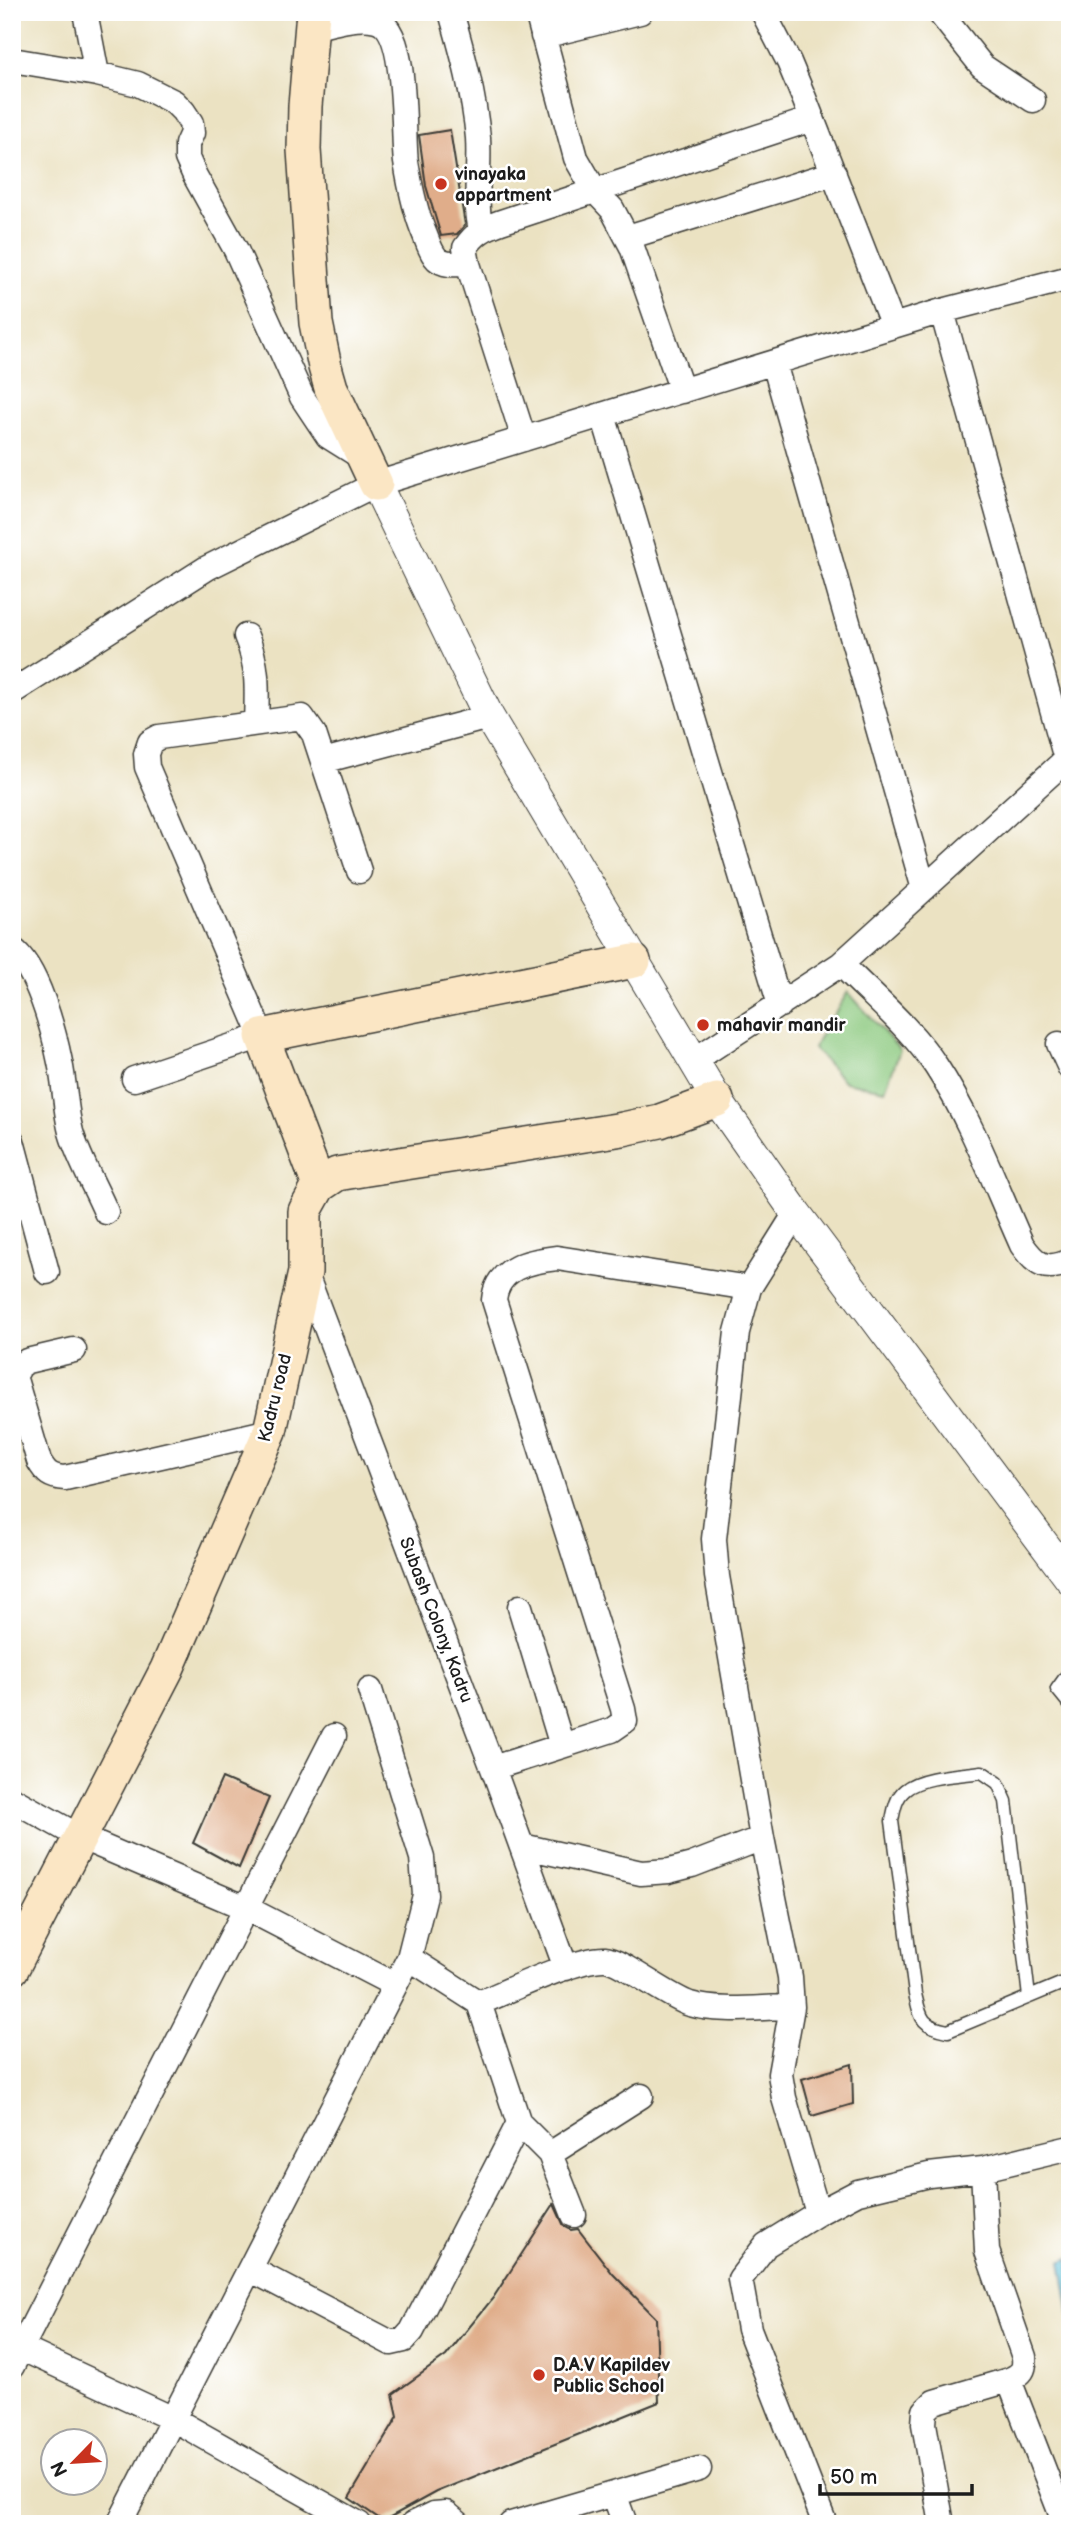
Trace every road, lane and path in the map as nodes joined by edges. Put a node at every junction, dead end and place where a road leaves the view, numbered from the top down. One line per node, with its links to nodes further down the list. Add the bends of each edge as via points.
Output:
1 (85, 12): 9 (street)
2 (451, 12): 14 (street, via 473,92)
3 (640, 12): 7 (street)
4 (763, 12): 11 (street)
5 (939, 12): 10 (street, via 982,66)
6 (313, 20): 16 (street, via 384,24 398,56 406,161 421,225 435,257 445,264); 24 (main road, via 304,150 316,323 324,367)
7 (540, 24): 13 (street, via 576,158)
8 (12, 60): 9 (street)
9 (97, 74): 24 (street, via 160,94 174,102 191,123 187,158 236,250 302,397 328,436)
10 (1033, 100)
11 (812, 118): 12 (street); 13 (street)
12 (834, 173): 15 (street); 19 (street)
13 (594, 191): 14 (street); 15 (street, via 612,209)
14 (481, 230): 16 (street, via 466,248)
15 (628, 237): 21 (street)
16 (468, 264): 23 (street)
17 (1070, 278): 18 (street)
18 (943, 311): 19 (street); 29 (street)
19 (893, 326): 20 (street)
20 (774, 363): 21 (street); 32 (street)
21 (682, 391): 22 (street)
22 (603, 415): 23 (street); 36 (street)
23 (524, 439): 24 (street)
24 (369, 471): 26 (street); 27 (street)
25 (246, 636): 28 (street, via 257,676)
26 (12, 692)
27 (489, 717): 30 (street); 34 (street)
28 (256, 723): 30 (street, via 302,717 314,734); 37 (street, via 159,737 150,742 146,754 147,767)
29 (1068, 758): 32 (street)
30 (323, 761): 31 (street)
31 (359, 871)
32 (924, 889): 35 (street)
33 (12, 949): 45 (street, via 27,964 43,1004 57,1045 75,1144)
34 (634, 961): 37 (main road); 39 (street)
35 (841, 964): 36 (street); 47 (street, via 934,1063 1032,1259 1046,1267)
36 (780, 1005): 39 (street)
37 (262, 1036): 41 (street); 44 (main road)
38 (1059, 1044): 40 (street)
39 (693, 1061): 42 (street)
40 (1070, 1068)
41 (134, 1079)
42 (717, 1100): 44 (main road, via 623,1129 367,1168 337,1174); 46 (street)
43 (12, 1141): 48 (street)
44 (318, 1186): 49 (main road, Kadru road, via 305,1211)
45 (106, 1212)
46 (796, 1213): 50 (street); 53 (street)
47 (1070, 1261)
48 (47, 1272)
49 (304, 1272): 52 (main road, Kadru road); 60 (street, Subash Colony, Kadru)
50 (749, 1289): 59 (street, via 557,1258 519,1265 495,1287 494,1300 625,1721); 63 (street, via 737,1332 714,1539)
51 (74, 1350): 52 (street, via 27,1361 15,1379 39,1461 55,1478)
52 (270, 1431): 62 (main road, Kadru road, via 167,1669)
53 (1070, 1579)
54 (520, 1606): 59 (street)
55 (1070, 1671): 57 (lane, via 1057,1689)
56 (370, 1690): 66 (street, via 422,1858 425,1895)
57 (1070, 1705)
58 (334, 1736): 65 (street)
59 (562, 1746): 60 (street)
60 (493, 1768): 64 (street, Subash Colony, Kadru)
61 (12, 1799): 62 (street)
62 (80, 1837): 65 (street); 68 (main road, Kadru road)
63 (762, 1838): 64 (street, via 692,1865 641,1873); 73 (street)
64 (522, 1846): 67 (street, Subash Colony, Kadru)
65 (246, 1908): 70 (street); 82 (street)
66 (409, 1958): 70 (street); 72 (street)
67 (566, 1968): 72 (street); 73 (street, via 608,1959 690,2004)
68 (12, 1969)
69 (1070, 1980): 71 (lane)
70 (395, 1985): 81 (street)
71 (1029, 1997): 71 (lane, via 1006,1801 998,1783 982,1772 922,1781 905,1790 892,1821 920,2018 933,2028 948,2031)
72 (479, 2003): 75 (street)
73 (792, 2007): 79 (street, via 780,2074)
74 (641, 2096): 77 (street)
75 (519, 2123): 77 (street); 81 (street, via 404,2340 391,2343)
76 (1070, 2148): 78 (street)
77 (550, 2154): 80 (street)
78 (983, 2169): 79 (street, via 929,2175 858,2192); 83 (street, via 987,2251 1024,2357 1020,2375)
79 (818, 2213): 93 (street, via 766,2245 740,2280 749,2329)
80 (573, 2216)
81 (250, 2269): 84 (street)
82 (15, 2353): 84 (street)
83 (1009, 2380): 94 (street, via 934,2402 925,2411); 95 (street)
84 (173, 2419): 87 (street); 88 (street)
85 (699, 2469): 86 (street)
86 (614, 2494): 91 (street); 92 (street)
87 (119, 2524)
88 (359, 2524)
89 (413, 2524): 90 (street, via 446,2513)
90 (459, 2524)
91 (511, 2524)
92 (625, 2524)
93 (825, 2524)
94 (942, 2524)
95 (1065, 2524)

